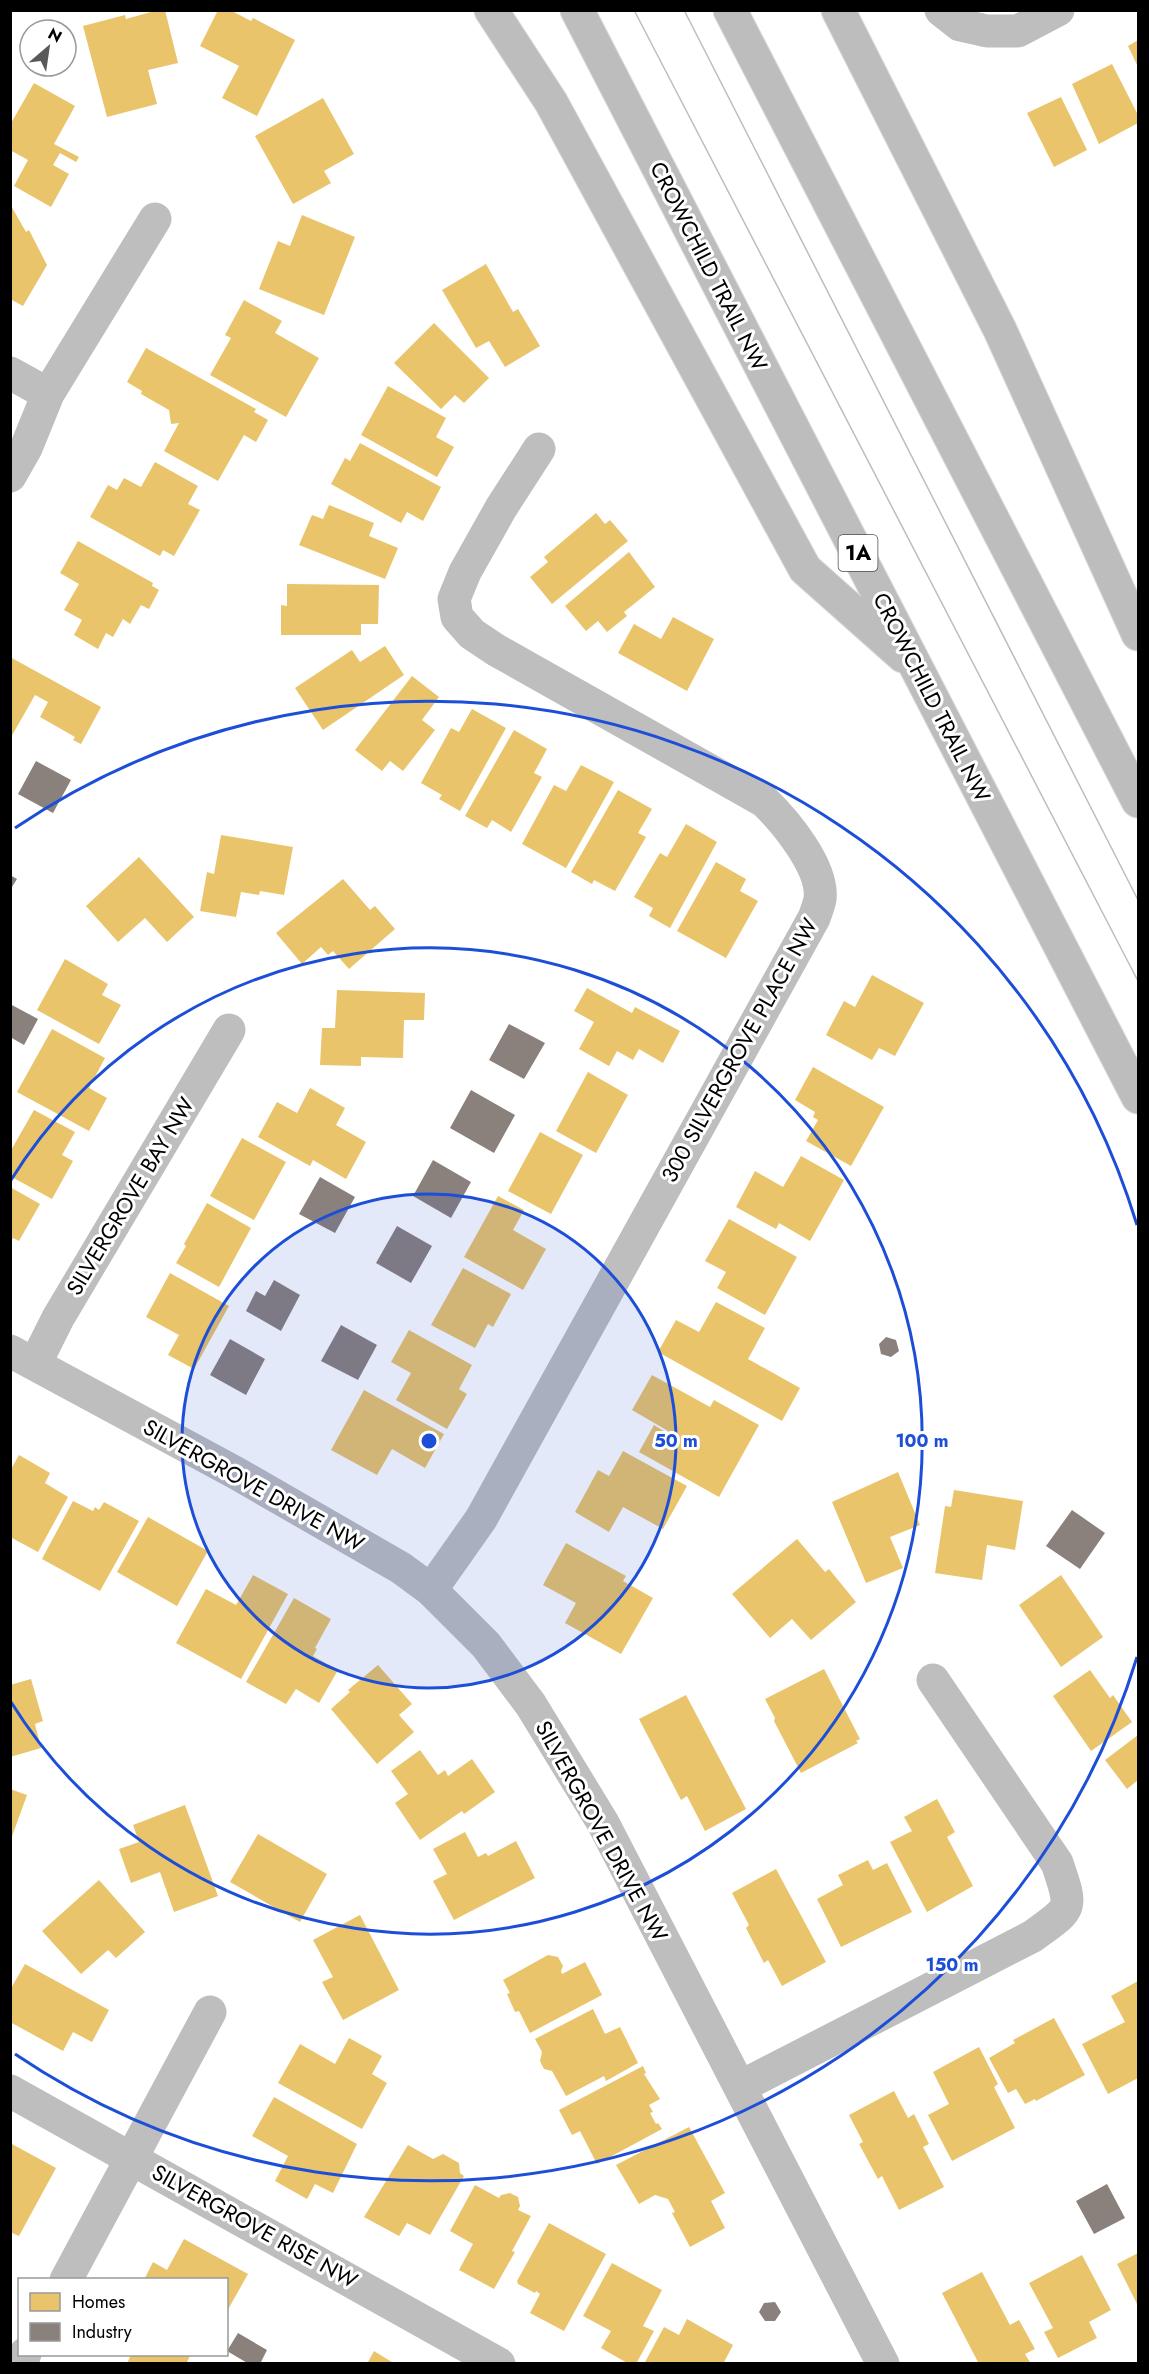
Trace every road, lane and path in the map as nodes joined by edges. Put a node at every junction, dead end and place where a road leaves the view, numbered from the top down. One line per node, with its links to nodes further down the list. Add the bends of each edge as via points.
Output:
1 (491, 10): 13 (highway, via 551,102 805,569)
2 (577, 10): 13 (highway, CROWCHILD TRAIL NW / 1A)
3 (730, 10): 14 (highway)
4 (838, 10): 12 (highway, via 1000,330)
5 (941, 10): 6 (street, via 960,25 987,32 1018,31)
6 (1058, 10)
7 (155, 219): 9 (street)
8 (10, 373): 9 (street)
9 (48, 394): 11 (street)
10 (539, 449): 18 (street, 300 SILVERGROVE PLACE NW, via 465,572 454,599 457,617 472,634 496,650 765,801 800,845 814,870 820,898 814,918 481,1519)
11 (10, 476)
12 (1138, 634)
13 (919, 670): 16 (highway, CROWCHILD TRAIL NW / 1A)
14 (1138, 801)
15 (229, 1029): 17 (street, SILVERGROVE BAY NW, via 58,1318)
16 (1138, 1097)
17 (23, 1357): 18 (street, SILVERGROVE DRIVE NW, via 236,1473 401,1568)
18 (431, 1590): 21 (street, SILVERGROVE DRIVE NW, via 486,1645 531,1705 603,1823)
19 (933, 1680): 21 (street, via 1057,1863 1068,1897 1066,1909 1033,1936)
20 (210, 2012): 23 (street)
21 (740, 2087): 26 (street, SILVERGROVE DRIVE NW)
22 (10, 2091): 23 (street, SILVERGROVE RISE NW)
23 (133, 2157): 24 (street); 25 (street, SILVERGROVE RISE NW)
24 (67, 2278)
25 (499, 2364)
26 (883, 2364)

